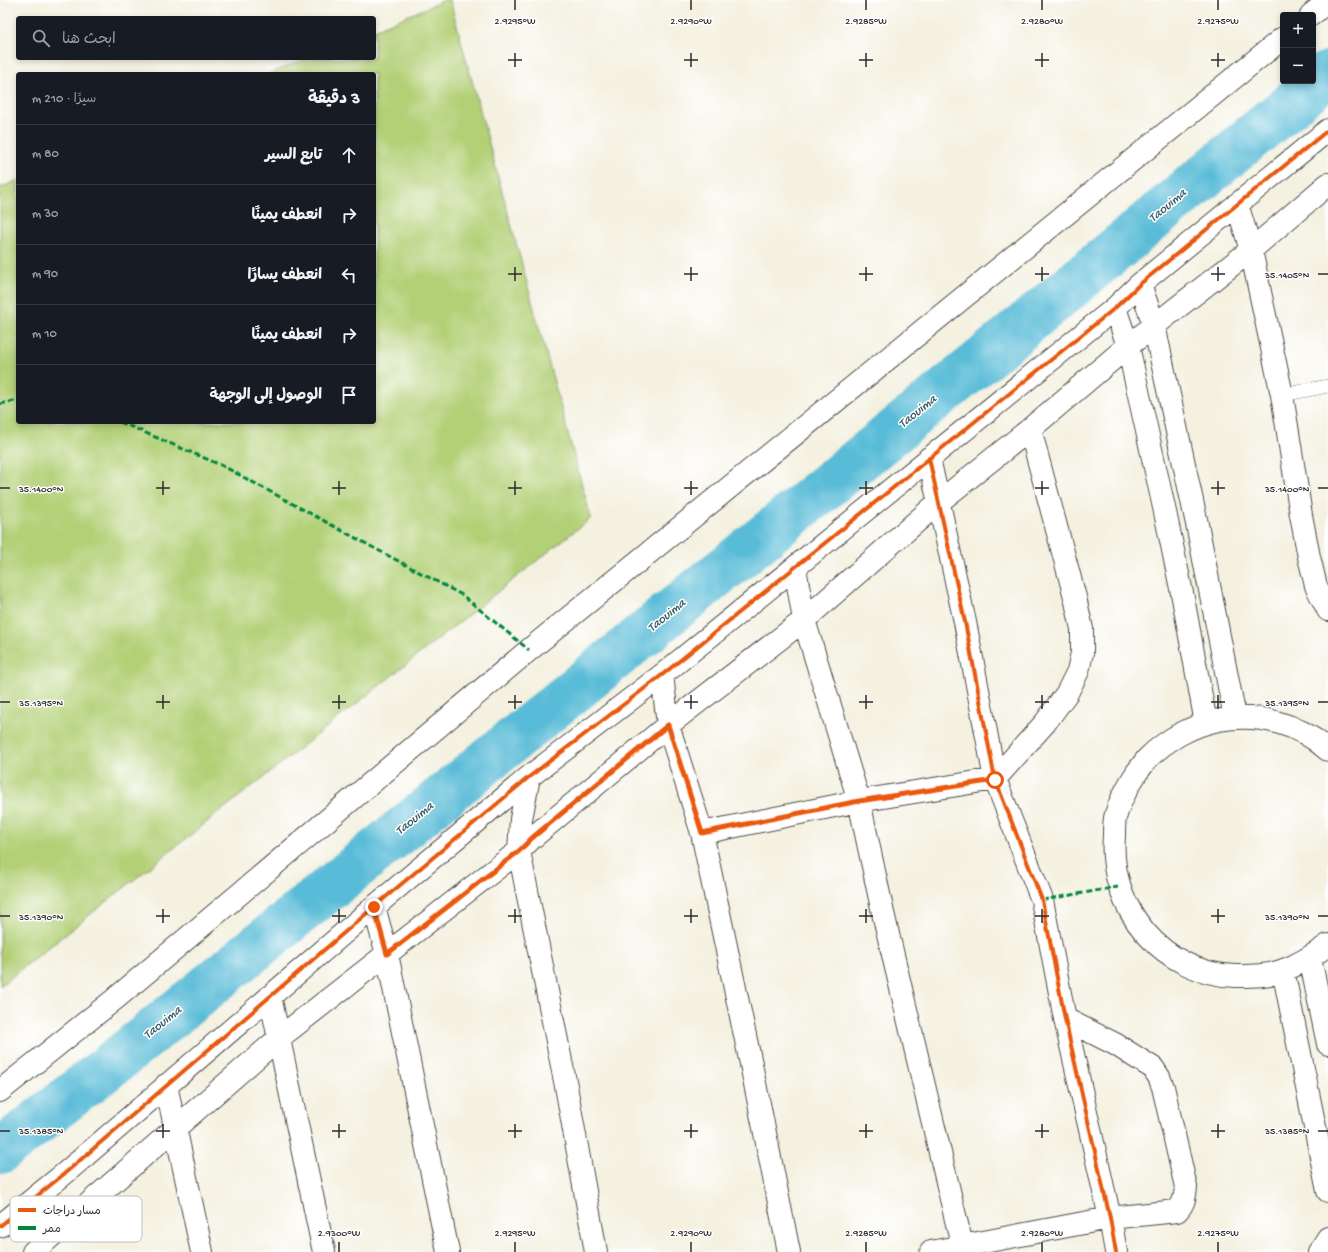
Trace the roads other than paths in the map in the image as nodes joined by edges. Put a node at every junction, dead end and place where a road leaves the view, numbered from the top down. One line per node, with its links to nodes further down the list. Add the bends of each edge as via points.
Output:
1 (1328, 1): 2 (street)
2 (1315, 12)
3 (1280, 40): 40 (street, via 529,650 115,999)
4 (1328, 130): 6 (street)
5 (1328, 184): 7 (street)
6 (1237, 204): 7 (street); 8 (street)
7 (1251, 250): 10 (street); 13 (street)
8 (1140, 284): 9 (street); 10 (street)
9 (1115, 308): 11 (street); 15 (street)
10 (1154, 325): 11 (street); 21 (street)
11 (1128, 346): 14 (street); 22 (street, via 1183,598)
12 (1328, 386): 13 (lane)
13 (1282, 395): 18 (street, via 1309,557 1316,586)
14 (1030, 429): 16 (street); 26 (street, via 1075,597 1082,629 1082,653 1078,671 1067,693 1045,723)
15 (929, 458): 16 (street); 17 (street)
16 (939, 502): 19 (street); 26 (street)
17 (795, 568): 19 (street); 20 (street)
18 (1328, 610)
19 (804, 620): 23 (street); 27 (street)
20 (662, 675): 23 (street); 25 (street)
21 (1235, 717): 22 (street); 24 (street, via 1264,719 1292,727 1318,741)
22 (1206, 723): 34 (street, via 1174,737 1147,758 1127,786 1115,818 1112,853 1118,886 1130,914 1148,937 1171,955 1197,969 1225,976 1255,976)
23 (668, 725): 28 (street); 29 (street)
24 (1328, 750)
25 (530, 777): 29 (street, via 521,819); 30 (street)
26 (995, 780): 27 (street); 36 (street, via 1042,900)
27 (859, 801): 28 (street); 50 (street)
28 (702, 833): 56 (street)
29 (519, 851): 32 (street); 55 (street)
30 (374, 907): 32 (street); 35 (street)
31 (1328, 944): 33 (street)
32 (387, 954): 37 (street); 54 (street)
33 (1310, 958): 34 (street); 38 (street)
34 (1283, 970): 42 (street)
35 (270, 996): 37 (street); 39 (street)
36 (1065, 1019): 46 (street); 46 (street, via 1115,1044 1153,1068 1163,1087 1186,1187 1182,1205 1177,1211)
37 (279, 1038): 41 (street); 53 (street)
38 (1328, 1044)
39 (166, 1085): 41 (street); 43 (street)
40 (0, 1091)
41 (176, 1129): 44 (street); 52 (street)
42 (1328, 1191)
43 (37, 1196)
44 (98, 1196)
45 (10, 1218): 47 (street)
46 (1110, 1218): 50 (street); 58 (street)
47 (0, 1226)
48 (1328, 1238): 59 (street)
49 (45, 1242): 51 (street)
50 (962, 1245): 57 (street)
51 (33, 1252)
52 (202, 1252)
53 (324, 1252)
54 (448, 1252)
55 (596, 1252)
56 (789, 1252)
57 (931, 1252)
58 (1116, 1252)
59 (1320, 1252)

